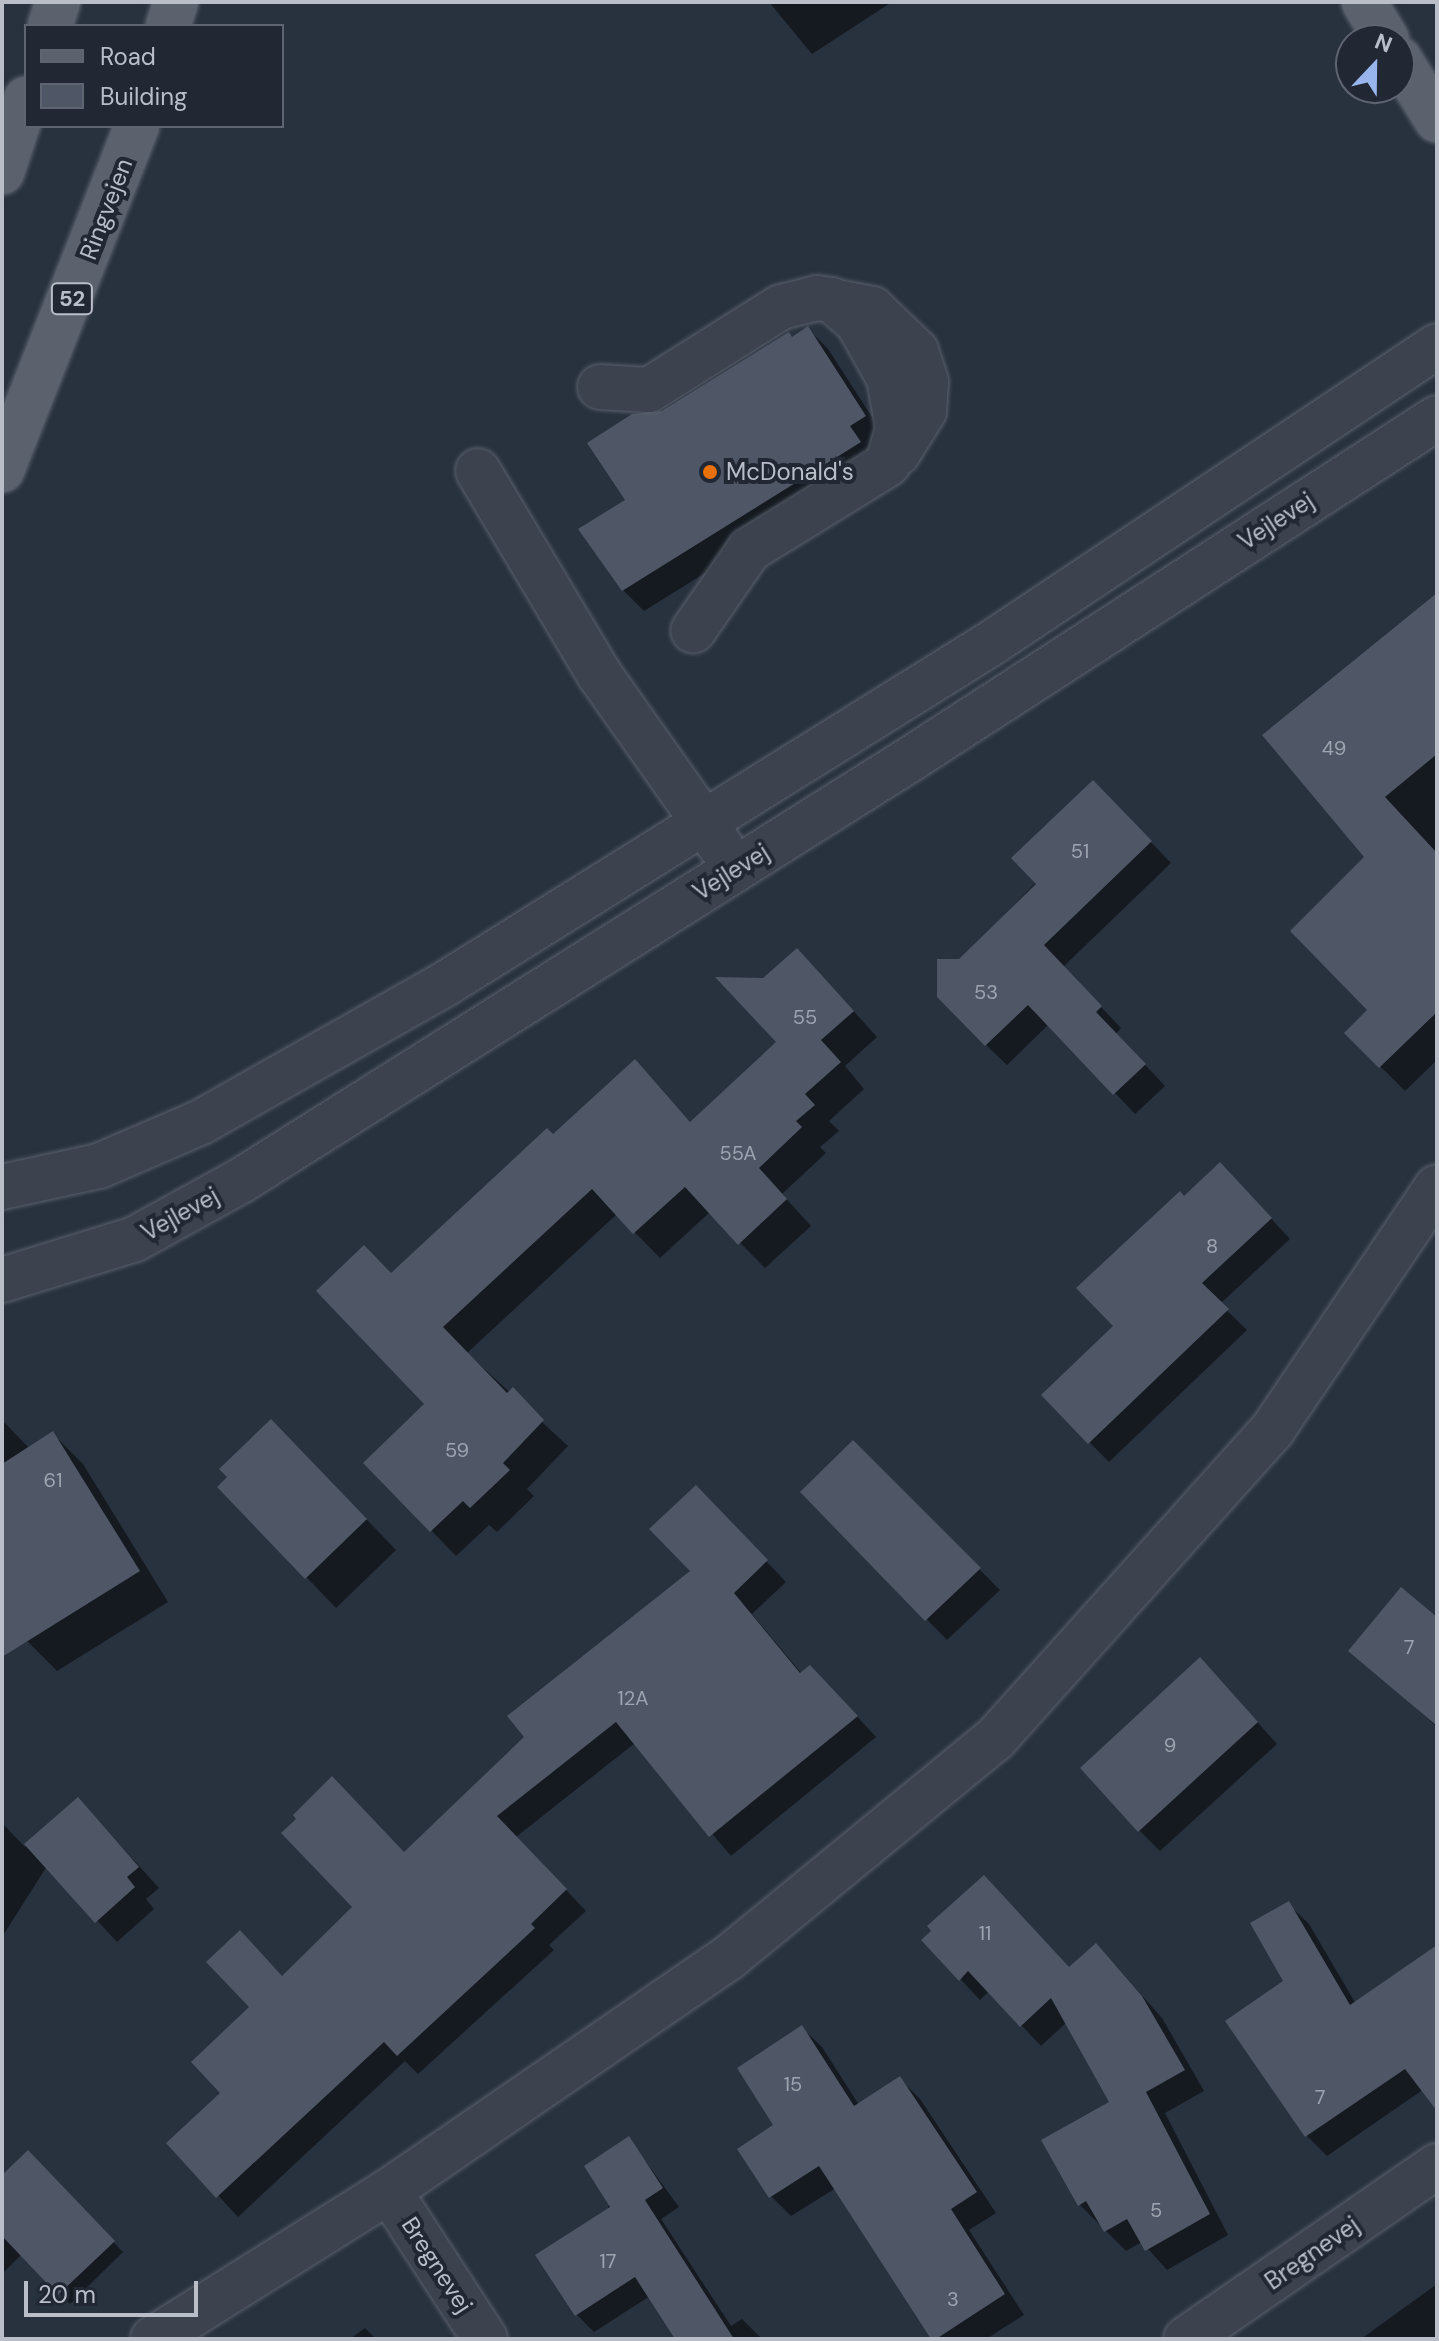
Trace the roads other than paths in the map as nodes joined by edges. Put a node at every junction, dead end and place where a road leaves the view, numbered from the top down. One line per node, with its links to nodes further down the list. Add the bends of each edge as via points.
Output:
1 (58, 2): 4 (main road)
2 (176, 2): 5 (main road)
3 (1364, 2): 6 (main road)
4 (51, 24)
5 (169, 24)
6 (1377, 24)
7 (1415, 85): 9 (main road)
8 (24, 105): 11 (main road)
9 (1437, 120)
10 (136, 128): 15 (main road, Ringvejen / 52)
11 (2, 172)
12 (1437, 346): 18 (street, via 1003,636)
13 (600, 387): 17 (street, via 649,390 781,307 832,300 858,323 889,378 898,428 888,464 749,550)
14 (1437, 418): 19 (street, Vejlevej)
15 (2, 470)
16 (478, 471): 18 (street, via 599,674)
17 (693, 631)
18 (705, 825): 19 (street); 20 (street, via 445,984 201,1122 99,1166)
19 (737, 868): 22 (street, Vejlevej, via 229,1187 135,1239)
20 (2, 1187)
21 (1437, 1187): 24 (street, via 1273,1429 995,1739 727,1959)
22 (2, 1280)
23 (1437, 2166): 27 (street, Bregnevej)
24 (389, 2191): 25 (street); 26 (street, Bregnevej)
25 (153, 2339)
26 (485, 2339)
27 (1186, 2339)

